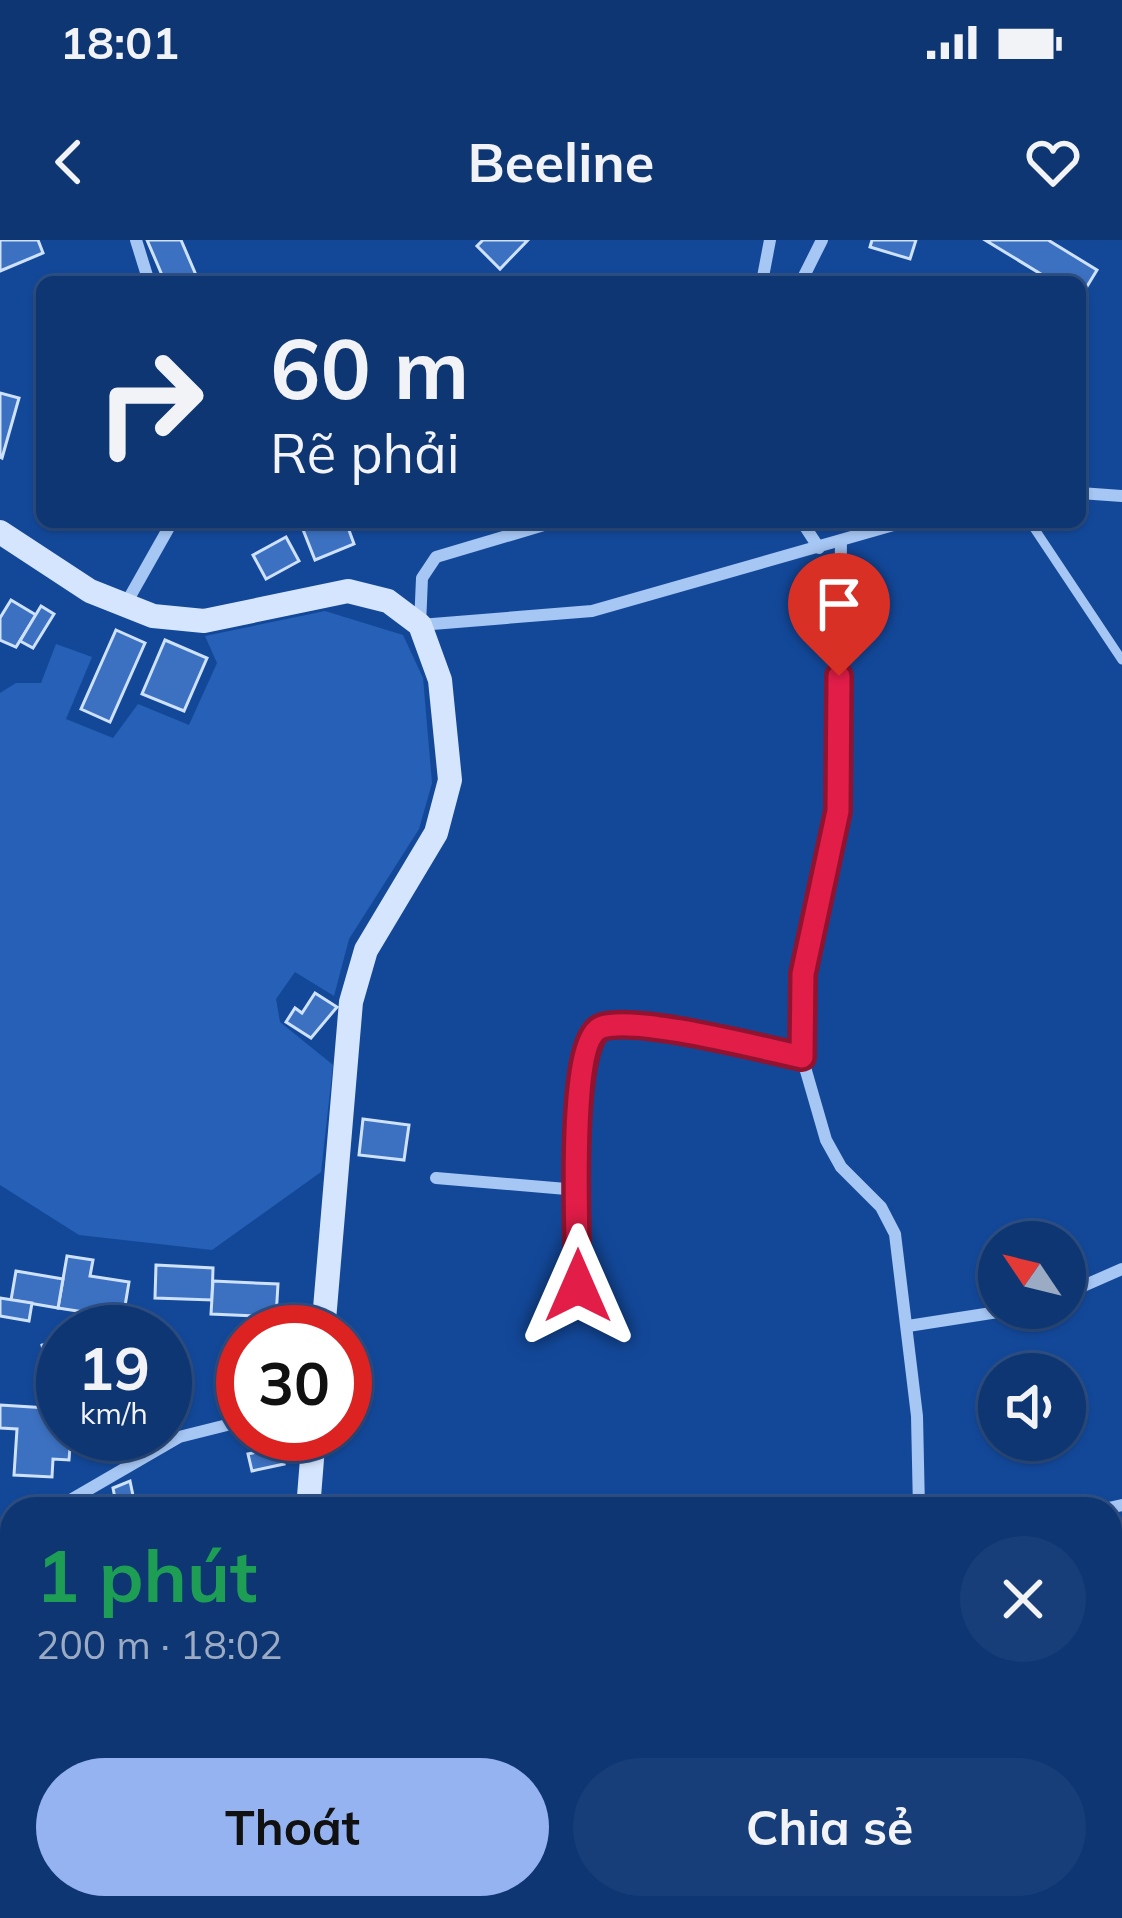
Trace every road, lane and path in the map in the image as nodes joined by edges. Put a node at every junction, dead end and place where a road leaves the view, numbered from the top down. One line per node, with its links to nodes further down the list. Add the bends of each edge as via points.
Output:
1 (136, 240): 4 (street)
2 (770, 240): 5 (street)
3 (822, 240): 6 (street)
4 (147, 276)
5 (763, 276)
6 (804, 276)
7 (1086, 493): 8 (street)
8 (1122, 496)
9 (169, 528): 17 (street)
10 (533, 528): 18 (street, via 436,556 422,578)
11 (806, 528): 16 (street)
12 (884, 528): 15 (street)
13 (1034, 528): 19 (lane)
14 (0, 532): 17 (street)
15 (842, 541): 16 (street); 20 (street, via 838,811 803,974)
16 (819, 548): 18 (street, via 592,610)
17 (123, 608): 18 (street, via 204,621 348,591 388,601)
18 (420, 626): 26 (street, via 440,680 450,780 436,833 366,950 351,1002)
19 (1122, 660)
20 (802, 1057): 22 (street, via 655,1029 594,1030 582,1061); 28 (street, via 826,1140 895,1234)
21 (436, 1178): 22 (street)
22 (578, 1190): 25 (street)
23 (1122, 1269): 24 (street)
24 (1086, 1285)
25 (578, 1286)
26 (325, 1305)
27 (978, 1315): 28 (street)
28 (908, 1326): 33 (street)
29 (216, 1428): 31 (street, via 179,1438)
30 (312, 1461): 32 (street)
31 (76, 1497)
32 (309, 1497)
33 (918, 1497)

